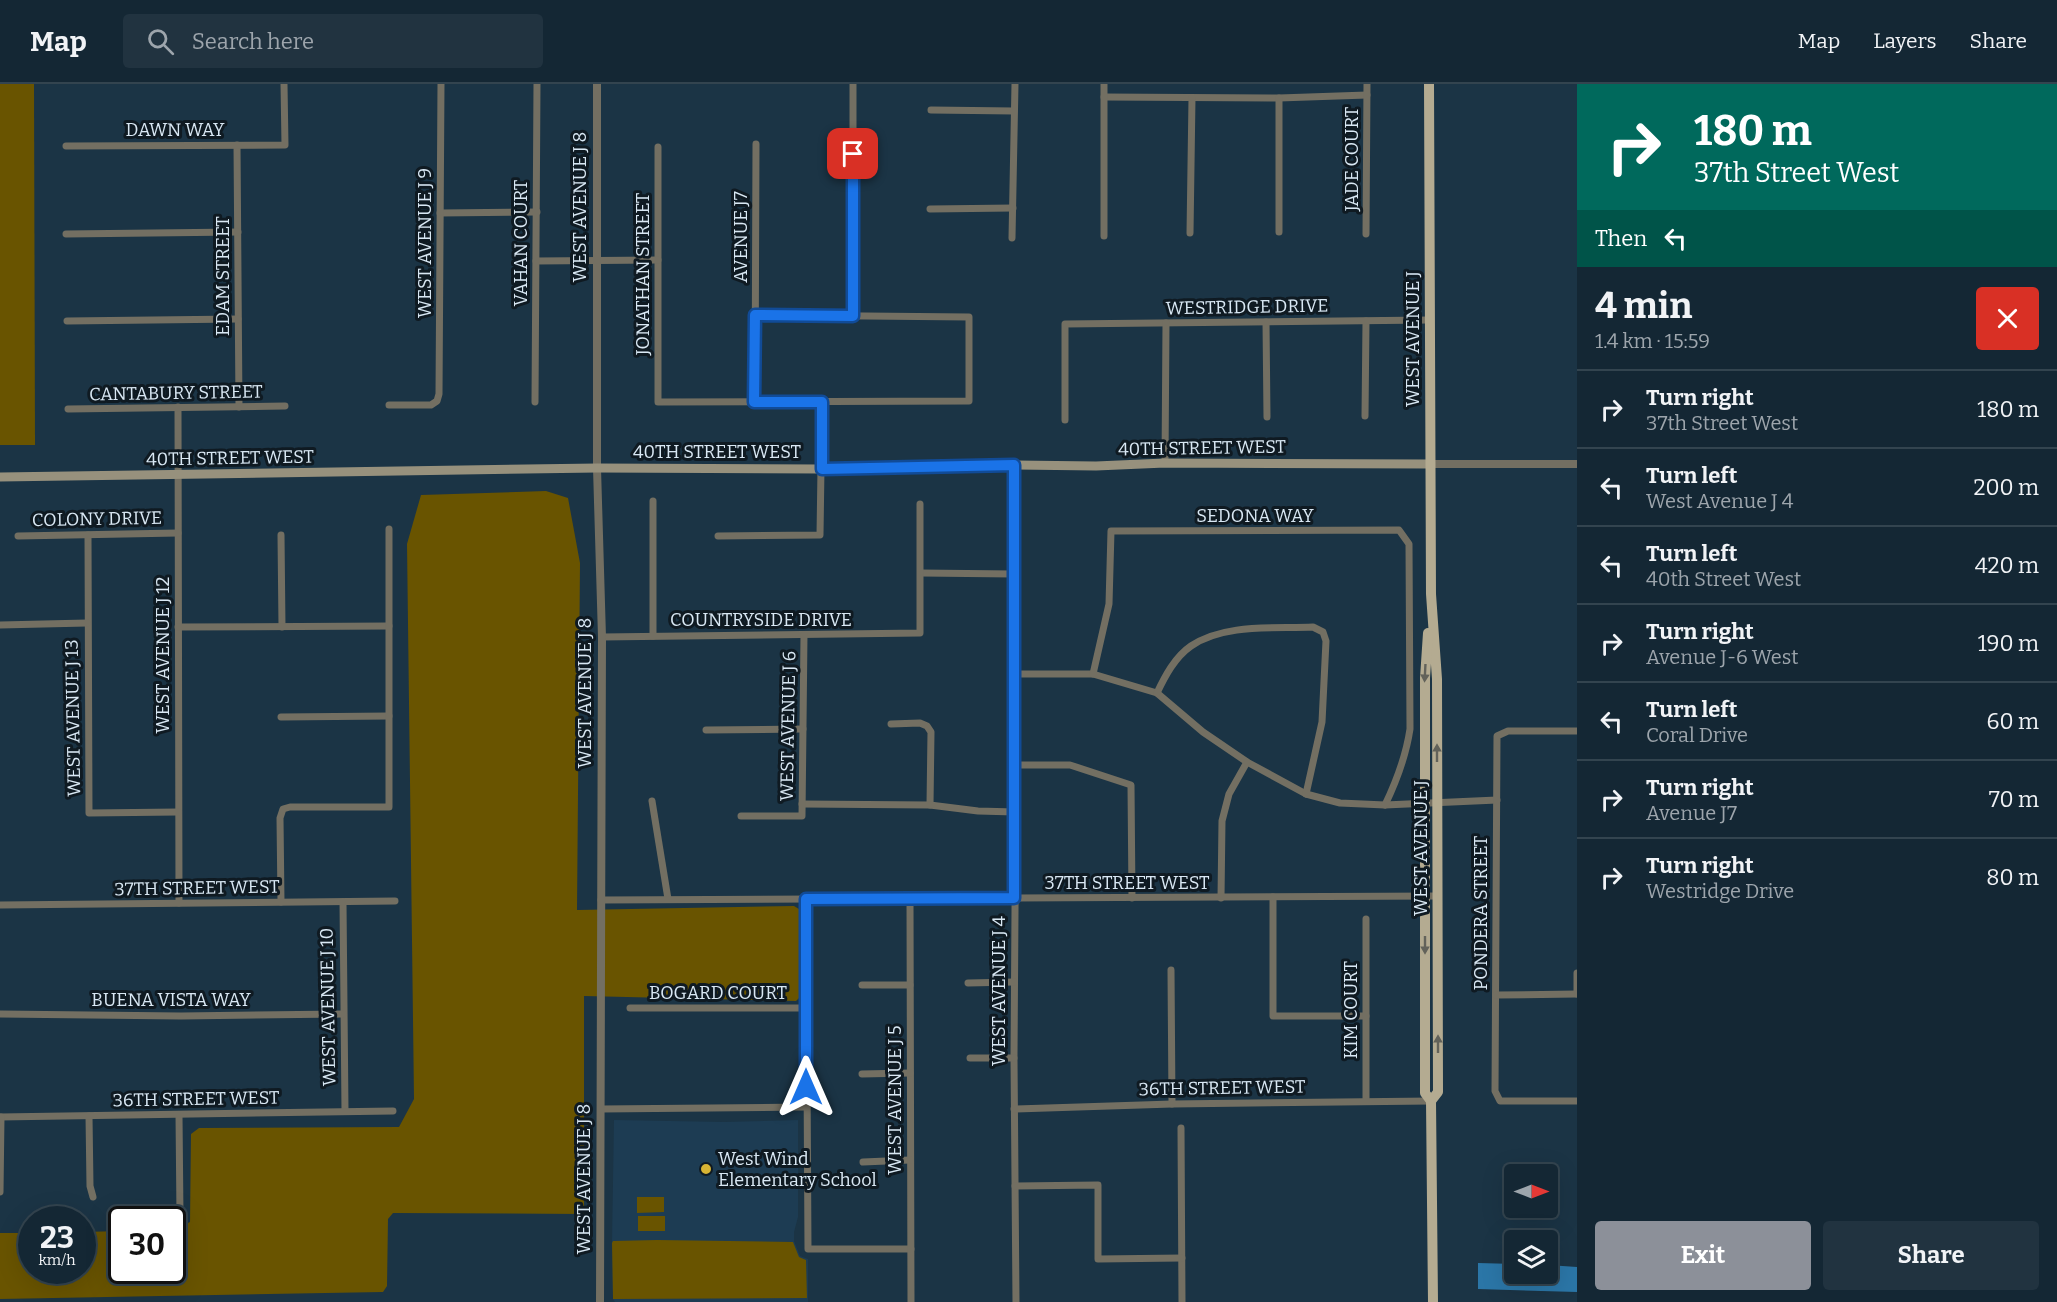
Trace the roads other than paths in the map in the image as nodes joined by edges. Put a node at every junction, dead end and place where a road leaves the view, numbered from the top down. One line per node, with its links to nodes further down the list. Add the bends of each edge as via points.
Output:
1 (284, 84): 17 (street, DAWN WAY, via 285,145)
2 (441, 84): 23 (street, WEST AVENUE J 9)
3 (537, 84): 22 (street, VAHAN COURT)
4 (597, 84): 31 (street, WEST AVENUE J 8)
5 (853, 84): 35 (street)
6 (1015, 84): 15 (street)
7 (1104, 84): 11 (street)
8 (1367, 84): 10 (street, JADE COURT)
9 (1429, 84): 37 (main road, WEST AVENUE J)
10 (1367, 95): 13 (street); 28 (street, JADE COURT)
11 (1104, 97): 12 (street); 29 (street)
12 (1192, 98): 13 (street); 26 (street)
13 (1279, 98): 25 (street)
14 (930, 110): 15 (street)
15 (1014, 111): 20 (street)
16 (756, 144): 34 (street, AVENUE J7)
17 (237, 145): 18 (street, DAWN WAY); 24 (street, EDAM STREET)
18 (66, 146)
19 (658, 147): 32 (street, JONATHAN STREET)
20 (1012, 208): 21 (street); 30 (street)
21 (930, 209)
22 (537, 212): 23 (street); 33 (street, VAHAN COURT)
23 (440, 213): 45 (street, WEST AVENUE J 9, via 439,394 431,405)
24 (238, 232): 27 (street); 36 (street, EDAM STREET)
25 (1279, 232)
26 (1190, 233)
27 (66, 234)
28 (1366, 234)
29 (1104, 236)
30 (1012, 238)
31 (596, 260): 32 (street); 33 (street); 57 (street, WEST AVENUE J 8)
32 (658, 260): 43 (street, JONATHAN STREET, via 658,402)
33 (536, 261): 42 (street, VAHAN COURT)
34 (755, 315): 35 (street); 43 (street, AVENUE J7)
35 (853, 316): 44 (street, via 969,317 969,401)
36 (238, 319): 38 (street); 48 (street, EDAM STREET)
37 (1429, 320): 39 (street, WESTRIDGE DRIVE); 54 (main road, WEST AVENUE J)
38 (67, 321)
39 (1366, 321): 40 (street, WESTRIDGE DRIVE); 50 (street)
40 (1266, 322): 41 (street, WESTRIDGE DRIVE); 51 (street)
41 (1166, 323): 52 (street, WESTRIDGE DRIVE, via 1065,324); 53 (street)
42 (535, 402)
43 (754, 402): 44 (street)
44 (822, 402): 58 (street)
45 (389, 405)
46 (285, 406): 48 (street, CANTABURY STREET)
47 (178, 407): 48 (street, CANTABURY STREET); 49 (street, CANTABURY STREET); 59 (street, WEST AVENUE J 12)
48 (239, 407)
49 (68, 409)
50 (1365, 416)
51 (1267, 417)
52 (1065, 420)
53 (1165, 464): 54 (main road, 40TH STREET WEST); 56 (main road, 40TH STREET WEST)
54 (1430, 464): 55 (street, 40TH STREET WEST); 72 (main road, WEST AVENUE J)
55 (1577, 464)
56 (1014, 465): 58 (main road, 40TH STREET WEST); 71 (street, WEST AVENUE J 4)
57 (597, 468): 58 (main road, 40TH STREET WEST); 59 (main road, 40TH STREET WEST); 80 (street, WEST AVENUE J 8)
58 (822, 469): 69 (street, via 820,535)
59 (178, 476): 60 (main road, 40TH STREET WEST); 65 (street, WEST AVENUE J 12)
60 (0, 477)
61 (653, 501): 79 (street)
62 (920, 504): 70 (street)
63 (389, 529): 75 (street)
64 (1400, 530): 82 (street, SEDONA WAY, via 1111,531 1109,604); 99 (street, WEST AVENUE J, via 1409,544 1410,729 1401,769)
65 (178, 533): 66 (street, COLONY DRIVE); 76 (street, WEST AVENUE J 12)
66 (88, 535): 68 (street, COLONY DRIVE); 73 (street, WEST AVENUE J 13)
67 (281, 535): 77 (street)
68 (18, 536)
69 (718, 536)
70 (921, 573): 71 (street); 78 (street, COUNTRYSIDE DRIVE, via 920,633)
71 (1013, 574): 81 (street, WEST AVENUE J 4)
72 (1431, 594): 95 (main road, WEST AVENUE J, one-way to 95, via 1425,678); 96 (main road, WEST AVENUE J, one-way to 72, via 1437,679)
73 (87, 623): 74 (street); 100 (street, WEST AVENUE J 13, via 89,813)
74 (0, 625)
75 (389, 626): 77 (street); 84 (street)
76 (178, 627): 77 (street); 100 (street, WEST AVENUE J 12)
77 (282, 627)
78 (804, 635): 79 (street, COUNTRYSIDE DRIVE); 87 (street, WEST AVENUE J 6)
79 (653, 636): 80 (street, COUNTRYSIDE DRIVE)
80 (602, 637): 112 (street, WEST AVENUE J 8)
81 (1014, 674): 82 (street); 91 (street, WEST AVENUE J 4)
82 (1093, 674): 83 (street)
83 (1157, 693): 90 (street); 92 (street, via 1168,670 1191,646 1208,637 1236,630 1313,627 1323,632 1326,641 1322,722)
84 (389, 716): 85 (street); 114 (street, via 389,807 283,809)
85 (281, 717)
86 (891, 724): 98 (street, via 920,723 931,732)
87 (803, 729): 88 (street); 97 (street, WEST AVENUE J 6)
88 (706, 730)
89 (1577, 731): 93 (street, PONDERA STREET, via 1508,731 1497,736)
90 (1247, 762): 92 (street); 108 (street, via 1229,794 1222,820)
91 (1016, 765): 101 (street, WEST AVENUE J 4); 107 (street, via 1070,765 1131,785)
92 (1306, 794): 99 (street, via 1340,803)
93 (1497, 800): 96 (street); 126 (street, PONDERA STREET)
94 (652, 801): 109 (street)
95 (1425, 803): 96 (street); 99 (street); 103 (main road, WEST AVENUE J)
96 (1438, 803): 104 (main road, WEST AVENUE J)
97 (802, 804): 98 (street); 102 (street, WEST AVENUE J 6, via 802,816)
98 (930, 805): 101 (street)
99 (1385, 805)
100 (178, 812): 116 (street, WEST AVENUE J 12)
101 (1015, 812): 106 (street, WEST AVENUE J 4)
102 (741, 816)
103 (1425, 896): 104 (street, 37TH STREET WEST); 105 (street, 37TH STREET WEST); 137 (main road, WEST AVENUE J, one-way to 137, via 1425,1093)
104 (1438, 896): 137 (main road, WEST AVENUE J, one-way to 104, via 1438,1092)
105 (1273, 897): 108 (street, 37TH STREET WEST); 131 (street, via 1273,1016)
106 (1014, 898): 107 (street, 37TH STREET WEST); 111 (street, 37TH STREET WEST); 121 (street, WEST AVENUE J 4)
107 (1132, 898): 108 (street, 37TH STREET WEST)
108 (1221, 898)
109 (668, 899): 110 (street, 37TH STREET WEST); 112 (street, 37TH STREET WEST)
110 (806, 899): 111 (street, 37TH STREET WEST); 128 (street)
111 (910, 899): 124 (street, WEST AVENUE J 5)
112 (601, 900): 142 (street, WEST AVENUE J 8)
113 (395, 901): 115 (street, 37TH STREET WEST)
114 (281, 902): 115 (street, 37TH STREET WEST); 116 (street, 37TH STREET WEST)
115 (343, 902): 130 (street, WEST AVENUE J 10)
116 (179, 903): 117 (street, 37TH STREET WEST)
117 (0, 905)
118 (1366, 919): 131 (street, KIM COURT)
119 (1172, 970): 139 (street)
120 (1577, 973): 125 (street)
121 (1014, 982): 122 (street); 133 (street, WEST AVENUE J 4)
122 (968, 983)
123 (862, 985): 124 (street)
124 (910, 985): 134 (street, WEST AVENUE J 5)
125 (1577, 994): 126 (street)
126 (1496, 995): 138 (street, PONDERA STREET, via 1495,1091 1500,1101)
127 (630, 1008): 128 (street, BOGARD COURT)
128 (806, 1008): 140 (street)
129 (0, 1014): 130 (street, BUENA VISTA WAY)
130 (343, 1014): 143 (street, WEST AVENUE J 10)
131 (1366, 1016): 136 (street, KIM COURT)
132 (970, 1058): 133 (street)
133 (1014, 1058): 141 (street, WEST AVENUE J 4)
134 (910, 1073): 135 (street); 149 (street, WEST AVENUE J 5)
135 (862, 1074)
136 (1366, 1100): 137 (street, 36TH STREET WEST); 139 (street, 36TH STREET WEST)
137 (1431, 1101): 161 (main road, WEST AVENUE J)
138 (1577, 1101)
139 (1172, 1104): 141 (street, 36TH STREET WEST)
140 (806, 1107): 142 (street); 155 (street, via 808,1249)
141 (1014, 1108): 151 (street, WEST AVENUE J 4)
142 (601, 1109): 157 (street, WEST AVENUE J 8)
143 (345, 1111): 144 (street, 36TH STREET WEST); 145 (street, 36TH STREET WEST)
144 (393, 1111)
145 (179, 1115): 146 (street, 36TH STREET WEST); 154 (street)
146 (89, 1116): 147 (street, 36TH STREET WEST); 153 (street)
147 (1, 1117): 152 (street)
148 (1181, 1128): 156 (street)
149 (910, 1160): 150 (street); 155 (street, WEST AVENUE J 5)
150 (863, 1162)
151 (1015, 1186): 156 (street, via 1098,1185 1098,1259); 159 (street, WEST AVENUE J 4)
152 (0, 1192)
153 (93, 1197)
154 (180, 1206)
155 (911, 1249): 158 (street, WEST AVENUE J 5)
156 (1182, 1258): 160 (street)
157 (600, 1302)
158 (911, 1302)
159 (1016, 1302)
160 (1182, 1302)
161 (1433, 1302)

